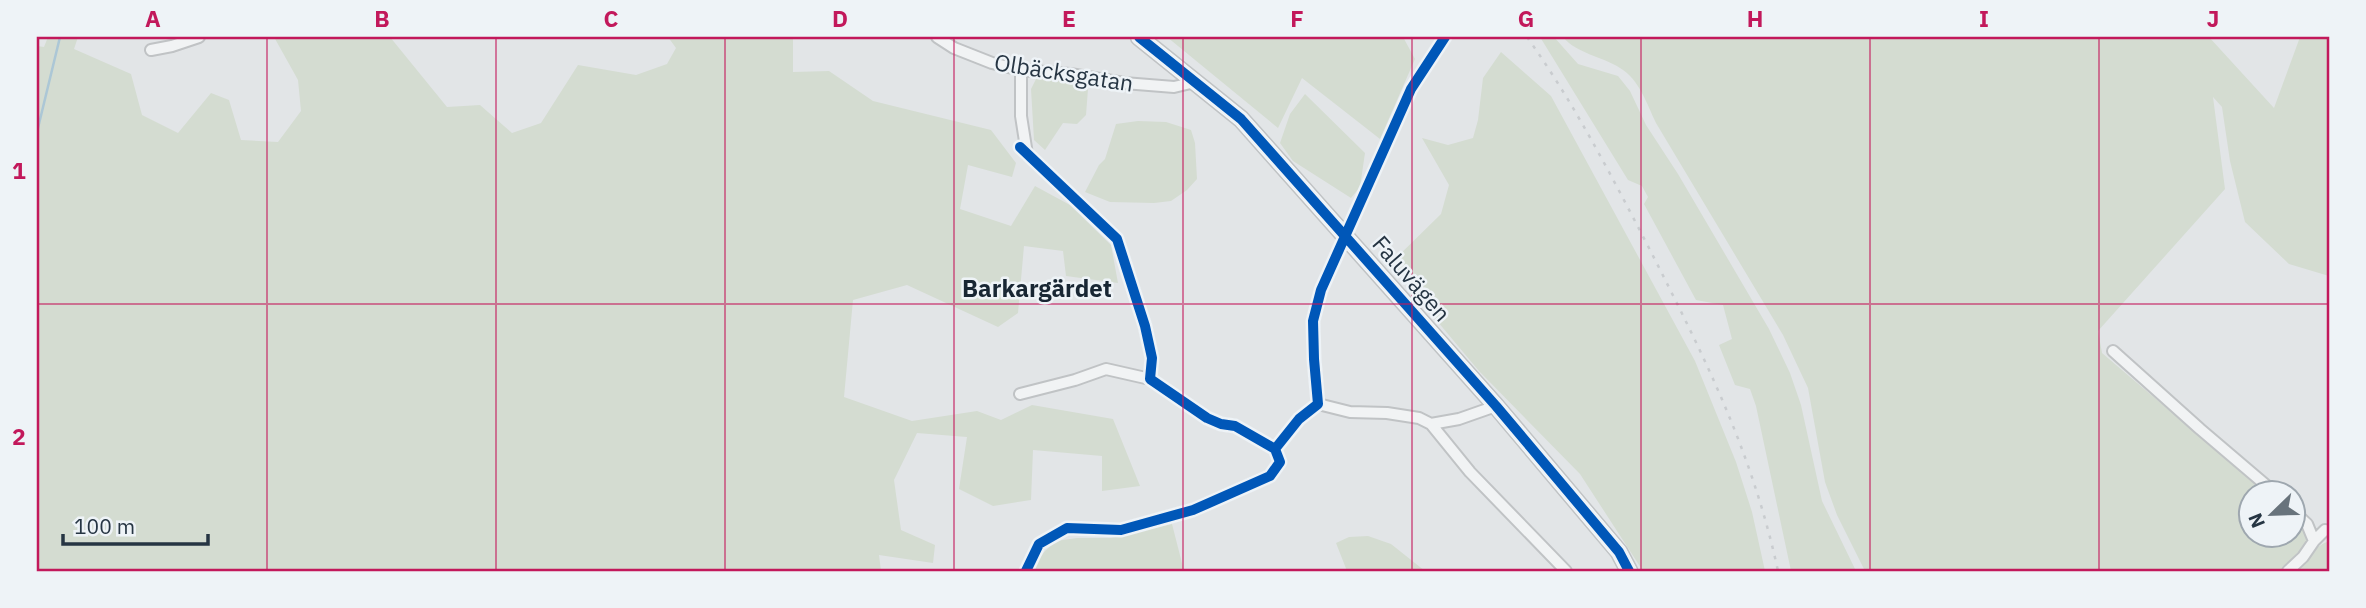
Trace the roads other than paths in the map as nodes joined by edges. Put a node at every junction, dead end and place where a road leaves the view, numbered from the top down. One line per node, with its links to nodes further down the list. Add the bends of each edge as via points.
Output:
1 (199, 37): 5 (street)
2 (937, 37): 6 (street, Olbäcksgatan, via 992,64)
3 (1139, 37): 7 (street, Faluvägen)
4 (1445, 37): 8 (street, via 1411,89)
5 (151, 50)
6 (1021, 70): 7 (street, Olbäcksgatan, via 1174,87); 10 (street, via 1023,150 1117,239 1145,326 1152,358)
7 (1195, 82): 8 (street, Faluvägen, via 1241,119)
8 (1347, 235): 12 (street, via 1321,290 1313,321); 13 (street, Faluvägen)
9 (2113, 351): 16 (street)
10 (1150, 380): 11 (street, via 1105,369); 15 (street, via 1207,418 1234,425)
11 (1020, 394)
12 (1318, 404): 14 (street, via 1350,412 1419,418); 15 (street)
13 (1496, 406): 14 (street); 22 (street, Faluvägen, via 1619,552)
14 (1432, 424): 21 (street, via 1470,471)
15 (1275, 449): 20 (street, via 1280,462 1260,480 1193,510 1121,530 1066,528 1039,544)
16 (2258, 478)
17 (2306, 523): 19 (street)
18 (2325, 530): 19 (street)
19 (2314, 541): 23 (street)
20 (1026, 571)
21 (1566, 571)
22 (1629, 571)
23 (2288, 571)

